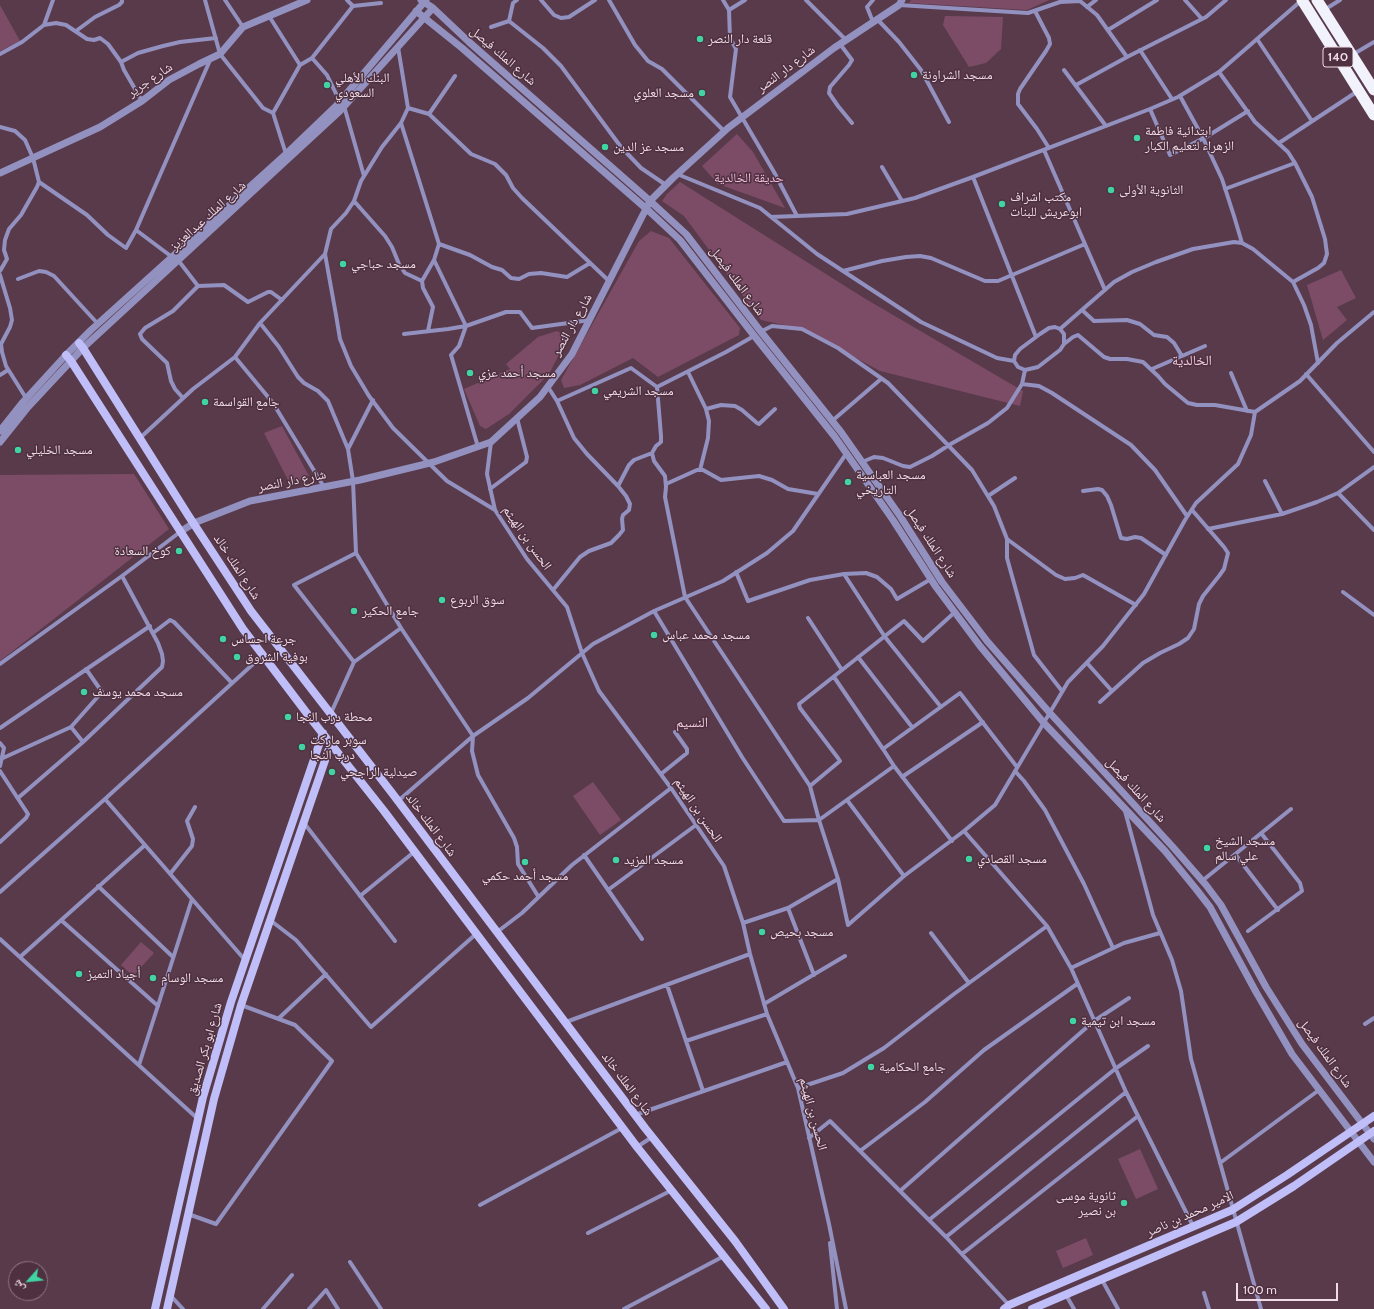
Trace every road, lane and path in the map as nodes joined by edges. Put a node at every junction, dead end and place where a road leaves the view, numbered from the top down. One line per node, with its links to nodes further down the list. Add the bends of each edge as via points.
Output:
1 (53, 0): 37 (street)
2 (122, 0): 41 (street, via 119,6 95,17)
3 (205, 0): 42 (street)
4 (226, 0): 38 (street)
5 (305, 0): 32 (street, شارع جرير)
6 (347, 0): 25 (street)
7 (424, 0): 27 (street, شارع الملك فيصل); 29 (street, شارع الملك عبدالعزيز)
8 (517, 0): 35 (street, via 513,3)
9 (541, 0): 10 (street, via 554,15 561,18)
10 (595, 0)
11 (609, 0): 79 (street, via 635,45 648,61 662,69)
12 (723, 0): 28 (street)
13 (745, 0): 28 (street)
14 (806, 0): 44 (street)
15 (873, 0): 36 (street, via 867,7)
16 (1096, 0): 26 (street)
17 (1157, 0): 40 (street)
18 (1185, 0): 34 (street)
19 (1226, 0): 34 (street)
20 (1302, 0): 43 (street); 60 (highway, 140)
21 (1317, 0): 31 (highway, 140)
22 (1340, 0): 31 (street)
23 (900, 2): 30 (street, via 1028,13); 36 (street, شارع دار النصر)
24 (381, 3): 25 (street)
25 (353, 6): 53 (street)
26 (1087, 7): 30 (street, via 1080,1 1060,2); 40 (street)
27 (433, 8): 33 (street, شارع الملك عبدالعزيز); 97 (street, شارع الملك فيصل)
28 (729, 10): 72 (street, via 730,38 736,49 730,97)
29 (416, 11): 33 (street, شارع الملك فيصل); 65 (street, شارع الملك عبدالعزيز)
30 (1035, 11): 82 (street, via 1050,44 1020,89 1018,104)
31 (1324, 11): 50 (highway, 140)
32 (269, 16): 38 (street, شارع جرير); 55 (street)
33 (424, 19): 46 (street, شارع الملك عبدالعزيز); 98 (street, شارع الملك فيصل, via 462,48)
34 (1202, 19): 47 (street)
35 (509, 21): 39 (street); 93 (street, via 561,66 621,147 641,168)
36 (875, 21): 44 (street, شارع دار النصر); 73 (street, via 899,42 921,70)
37 (44, 25): 41 (street, via 56,23); 48 (street, via 22,42)
38 (243, 27): 49 (street, شارع جرير)
39 (491, 27)
40 (1108, 30): 51 (street)
41 (76, 31): 54 (street, via 87,38 100,38 115,52)
42 (216, 38): 49 (street); 54 (street, via 163,46 138,53)
43 (1257, 39): 57 (street); 74 (street)
44 (843, 42): 72 (street, شارع دار النصر); 76 (street, via 852,60 830,87 829,92)
45 (1374, 42): 50 (street)
46 (398, 47): 65 (street, شارع الملك عبدالعزيز); 66 (street)
47 (1140, 50): 51 (street); 63 (street)
48 (0, 54)
49 (220, 54): 52 (street, شارع جرير); 69 (street, via 263,108)
50 (1352, 55): 61 (highway, 140)
51 (1127, 57): 59 (street)
52 (211, 58): 64 (street, شارع جرير, via 169,80); 101 (street)
53 (312, 58): 55 (street); 65 (street, via 327,75)
54 (121, 62): 64 (street)
55 (300, 65): 69 (street)
56 (1064, 70): 59 (street)
57 (1219, 72): 62 (street); 68 (street)
58 (455, 76): 70 (street)
59 (1076, 85): 77 (street)
60 (1359, 90): 71 (highway, 140); 74 (street)
61 (1374, 90)
62 (1180, 96): 63 (street); 80 (street)
63 (1172, 99): 67 (street)
64 (142, 100): 85 (street, شارع جرير, via 100,127)
65 (342, 104): 84 (street, شارع الملك عبدالعزيز); 90 (street); 106 (street, شارع الملك عبدالعزيز)
66 (408, 108): 70 (street); 75 (street)
67 (1150, 109): 77 (street); 80 (street, via 1170,155)
68 (1248, 111): 80 (street); 81 (street, via 1255,122)
69 (273, 113): 84 (street)
70 (429, 114): 108 (street, via 471,154 495,164 522,198)
71 (1374, 115)
72 (743, 117): 79 (street, شارع دار النصر); 99 (street)
73 (949, 122)
74 (1312, 122): 81 (street)
75 (400, 123): 90 (street); 103 (street)
76 (852, 123)
77 (1106, 126): 82 (street)
78 (0, 127): 85 (street, via 15,130 25,140)
79 (724, 131): 89 (street, شارع دار النصر)
80 (1203, 138): 94 (street)
81 (1279, 143): 86 (street)
82 (1049, 148): 83 (street)
83 (1044, 150): 91 (street); 104 (street)
84 (286, 154): 106 (street, شارع الملك عبدالعزيز)
85 (33, 158): 88 (street, شارع جرير); 92 (street)
86 (1295, 163): 94 (street); 116 (street, via 1312,197 1327,254 1324,263 1318,268)
87 (882, 167): 96 (street)
88 (0, 173)
89 (677, 174): 93 (street, شارع دار النصر); 100 (street, via 760,208)
90 (364, 176): 95 (street)
91 (973, 177): 96 (street); 112 (street)
92 (39, 182): 101 (street, via 87,214 108,235 126,248); 109 (street, via 21,215 9,229 4,250 7,260)
93 (666, 185): 97 (street, شارع دار النصر)
94 (1225, 189): 102 (street)
95 (354, 201): 105 (street, via 331,229); 114 (street, via 385,236 405,273)
96 (902, 201): 99 (street, via 847,214)
97 (650, 202): 98 (street, شارع دار النصر); 128 (street, شارع الملك فيصل, via 686,234)
98 (647, 209): 115 (street, شارع دار النصر); 130 (street, شارع الملك فيصل, via 680,240)
99 (798, 216): 100 (street)
100 (771, 218): 110 (street, via 817,254)
101 (136, 230): 106 (street)
102 (1242, 243): 116 (street); 118 (street, via 1234,242 1193,250 1156,262 1132,272)
103 (439, 244): 107 (street); 108 (street, via 502,270 511,278 541,273 567,277)
104 (1085, 244): 112 (street); 118 (street)
105 (325, 254): 119 (street); 153 (street, via 340,339 351,366)
106 (175, 258): 117 (street); 124 (street, شارع الملك عبدالعزيز); 133 (street, شارع الملك عبدالعزيز)
107 (434, 260): 114 (street); 125 (street)
108 (590, 263): 115 (street)
109 (0, 271)
110 (844, 271): 112 (street, via 920,256 931,258 985,281 998,281); 138 (street, via 921,322 997,358)
111 (0, 275): 141 (street, via 12,320 2,344)
112 (1012, 276): 131 (street)
113 (18, 279): 124 (street, via 39,271 54,276)
114 (422, 281): 127 (street, via 433,307)
115 (610, 282): 122 (street, شارع دار النصر)
116 (1293, 282): 139 (street, via 1304,305)
117 (198, 286): 119 (street, via 224,284 248,302 268,292); 152 (street, via 173,311 145,328 140,334 167,364 171,381)
118 (1105, 290): 120 (street)
119 (282, 300): 123 (street)
120 (1082, 310): 126 (street); 135 (street, via 1094,321 1127,320 1140,324 1154,335 1167,337)
121 (1374, 312): 139 (street)
122 (590, 320): 125 (street, via 532,328 520,312 506,312); 149 (street, شارع دار النصر, via 572,354)
123 (260, 323): 136 (street); 167 (street, via 298,377 328,401)
124 (98, 324): 133 (street, شارع الملك عبدالعزيز)
125 (466, 326): 127 (street); 166 (street, via 459,346 451,355)
126 (1060, 329): 131 (street, via 1049,328); 132 (street, via 1064,334)
127 (428, 331): 129 (street)
128 (761, 332): 130 (street); 147 (street, via 772,326 802,329 838,348); 160 (street, شارع الملك فيصل)
129 (404, 334)
130 (754, 336): 143 (street); 170 (street, شارع الملك فيصل)
131 (1036, 337): 138 (street, via 1020,349)
132 (1064, 344): 140 (street, via 1078,335 1110,359 1137,360); 142 (street, via 1038,367)
133 (81, 345): 137 (street, شارع الملك عبدالعزيز); 162 (main road, شارع الملك خالد)
134 (1205, 346): 135 (street)
135 (1182, 356): 140 (street)
136 (235, 357): 152 (street); 180 (street, via 273,403)
137 (69, 358): 151 (street, شارع الملك عبدالعزيز); 163 (street, شارع الملك عبدالعزيز); 193 (main road)
138 (1014, 361): 142 (street, via 1018,367)
139 (1318, 363): 145 (street)
140 (1152, 369): 157 (street, via 1164,384 1188,403)
141 (8, 370): 146 (street); 151 (street)
142 (1025, 370): 148 (street)
143 (688, 372): 150 (street); 155 (street)
144 (1231, 373): 157 (street)
145 (1306, 374): 158 (street, via 1300,381); 168 (street)
146 (0, 375)
147 (881, 378): 160 (street); 165 (street)
148 (1022, 384): 165 (street, via 1007,408 1000,414); 189 (street, via 1039,386 1052,393 1131,445 1155,470)
149 (547, 386): 154 (street); 159 (street, شارع دار النصر)
150 (657, 387): 154 (street, via 631,368); 169 (street, via 661,436)
151 (26, 398): 161 (street, شارع الملك عبدالعزيز)
152 (183, 398): 162 (street)
153 (373, 400): 167 (street); 172 (street, via 394,428)
154 (558, 401): 179 (street, via 574,438)
155 (706, 409): 156 (street, via 721,405 735,406 759,424); 174 (street, via 710,421)
156 (775, 409)
157 (1246, 410): 158 (street)
158 (1254, 412): 187 (street, via 1251,434 1238,464)
159 (517, 418): 164 (street, شارع دار النصر); 181 (street, via 526,462)
160 (832, 421): 171 (street, شارع الملك فيصل)
161 (0, 431)
162 (140, 438): 190 (main road, شارع الملك خالد)
163 (0, 442)
164 (491, 442): 166 (street, شارع دار النصر); 181 (street, الحسن بن الهيثم, via 487,474)
165 (949, 445): 171 (street, via 910,467 874,457); 185 (street, via 972,470)
166 (478, 447): 172 (street, شارع دار النصر)
167 (348, 449): 176 (street)
168 (1374, 452)
169 (652, 453): 178 (street, via 654,461 665,476); 179 (street, via 634,460)
170 (846, 454): 184 (street); 200 (street, شارع الملك فيصل)
171 (862, 462): 227 (street, شارع الملك فيصل, via 942,582 987,641)
172 (428, 463): 176 (street, شارع دار النصر); 186 (street, via 447,481)
173 (1374, 467): 183 (street)
174 (700, 470): 178 (street); 184 (street, via 721,480 759,476 788,489)
175 (1015, 478): 185 (street)
176 (353, 481): 180 (street, شارع دار النصر); 195 (street)
177 (1265, 481): 188 (street)
178 (666, 484): 203 (street, via 665,497)
179 (618, 486): 201 (street, via 630,504 629,510 623,515 619,535 611,543 580,557)
180 (324, 487): 190 (street, شارع دار النصر, via 250,502)
181 (490, 489): 186 (street, الحسن بن الهيثم)
182 (1083, 491): 196 (street, via 1098,489 1107,496 1121,538 1140,538)
183 (1338, 493): 188 (street); 192 (street)
184 (818, 494): 197 (street, via 793,531)
185 (988, 496): 194 (street)
186 (494, 510): 201 (street, الحسن بن الهيثم, via 527,559)
187 (1192, 510): 189 (street); 191 (street)
188 (1282, 514): 191 (street)
189 (1187, 516): 196 (street)
190 (194, 523): 193 (street, شارع دار النصر); 228 (main road, شارع الملك خالد, via 251,611)
191 (1208, 529): 224 (street, via 1228,553 1219,576 1198,604 1194,628 1188,638 1143,663)
192 (1374, 530)
193 (180, 532): 199 (street); 214 (main road)
194 (1007, 539): 204 (street, via 1056,575 1065,579 1083,575); 223 (street, via 1007,558 1034,655)
195 (356, 553): 210 (street); 216 (street, via 294,585)
196 (1166, 555): 204 (street)
197 (736, 572): 198 (street, via 748,601 810,580); 203 (street, via 723,581)
198 (844, 574): 200 (street, via 866,573 877,577 891,589 897,599); 212 (street)
199 (122, 576): 209 (street); 218 (street)
200 (931, 579): 206 (street, شارع الملك فيصل)
201 (553, 590): 213 (street, الحسن بن الهيثم, via 567,606)
202 (1343, 592): 207 (street)
203 (685, 597): 205 (street); 248 (street)
204 (1136, 605): 217 (street)
205 (654, 611): 213 (street, via 593,644); 257 (street, via 742,757 784,821)
206 (955, 612): 212 (street, via 923,641 904,621); 230 (street, شارع الملك فيصل)
207 (1374, 615)
208 (808, 618): 220 (street)
209 (150, 626): 211 (street); 219 (street)
210 (402, 628): 216 (street); 236 (street)
211 (153, 632): 222 (street, via 170,620 174,622); 237 (street, via 162,654 162,667)
212 (885, 637): 215 (street); 226 (street)
213 (582, 653): 236 (street, via 528,698); 246 (street, الحسن بن الهيثم, via 599,691)
214 (262, 655): 222 (street); 235 (main road)
215 (858, 657): 220 (street); 232 (street)
216 (354, 662): 228 (street)
217 (1087, 663): 223 (street); 224 (street)
218 (0, 664)
219 (86, 669): 231 (street, via 102,692); 233 (street)
220 (842, 670): 221 (street)
221 (834, 677): 240 (street); 248 (street, via 799,704 840,761)
222 (232, 683): 251 (street)
223 (1062, 691): 227 (street)
224 (1112, 691): 225 (street)
225 (1100, 702)
226 (940, 707): 229 (street, via 960,693); 232 (street)
227 (1049, 712): 230 (street); 271 (street, شارع الملك فيصل)
228 (330, 714): 253 (main road, شارع الملك خالد)
229 (982, 722): 244 (street); 247 (street)
230 (1043, 722): 244 (street); 255 (street, شارع الملك فيصل)
231 (71, 726): 237 (street); 241 (street)
232 (912, 727): 240 (street)
233 (0, 728)
234 (675, 732): 246 (street, via 687,753)
235 (323, 733): 239 (main road); 297 (main road, شارع ابو بكر الصديق)
236 (473, 736): 253 (street); 276 (street, via 472,750 478,775 514,838 518,864)
237 (83, 742): 250 (street)
238 (0, 743): 241 (street, via 4,748)
239 (331, 743): 258 (main road, شارع ابو بكر الصديق); 265 (main road)
240 (883, 748): 243 (street)
241 (3, 758): 242 (street)
242 (0, 766)
243 (894, 766): 247 (street); 252 (street)
244 (1016, 769): 260 (street, via 995,804); 292 (street, via 1049,817 1084,884)
245 (0, 771): 250 (street)
246 (661, 774): 249 (street, الحسن بن الهيثم)
247 (902, 777): 262 (street)
248 (810, 786): 257 (street)
249 (671, 788): 259 (street, الحسن بن الهيثم); 267 (street)
250 (18, 798): 263 (street, via 28,814)
251 (105, 799): 264 (street); 274 (street)
252 (847, 800): 257 (street); 269 (street)
253 (398, 801): 284 (main road, شارع الملك خالد)
254 (195, 807): 268 (street, via 187,821 193,839 192,846)
255 (1125, 808): 287 (street); 320 (street, شارع الملك فيصل, via 1165,851 1210,907 1292,1054)
256 (1291, 809): 261 (street)
257 (819, 820): 270 (street)
258 (304, 823): 275 (street); 281 (main road, شارع ابو بكر الصديق)
259 (696, 825): 273 (street); 282 (street, الحسن بن الهيثم, via 724,866)
260 (964, 832): 262 (street); 283 (street)
261 (1261, 833): 266 (street); 279 (street, via 1302,888 1300,894)
262 (952, 841): 269 (street)
263 (0, 842)
264 (144, 844): 268 (street); 272 (street)
265 (415, 852): 275 (street); 288 (main road)
266 (1235, 854): 271 (street); 279 (street)
267 (584, 855): 273 (street); 276 (street)
268 (170, 874): 277 (street)
269 (904, 876): 270 (street, via 848,925)
270 (838, 879): 278 (street)
271 (1202, 881): 327 (street, شارع الملك فيصل, via 1221,906 1266,987 1302,1044)
272 (98, 886): 280 (street); 296 (street)
273 (608, 890): 290 (street)
274 (0, 892)
275 (360, 896): 291 (street)
276 (538, 896): 284 (street, via 522,913)
277 (192, 898): 296 (street); 297 (street)
278 (788, 908): 282 (street); 300 (street)
279 (1278, 910): 286 (street)
280 (61, 920): 295 (street); 307 (street)
281 (270, 920): 299 (street, via 296,940); 306 (main road, شارع ابو بكر الصديق)
282 (744, 923): 293 (street, الحسن بن الهيثم)
283 (1047, 926): 298 (street); 301 (street)
284 (497, 932): 312 (main road, شارع الملك خالد)
285 (931, 932): 301 (street)
286 (1248, 932)
287 (1160, 933): 292 (street); 337 (street, via 1172,960 1181,991 1192,1059)
288 (477, 934): 299 (street, via 371,1027); 328 (main road)
289 (0, 939): 295 (street)
290 (642, 939)
291 (395, 941)
292 (1113, 948): 298 (street)
293 (750, 954): 303 (street); 305 (street, الحسن بن الهيثم)
294 (845, 956): 300 (street)
295 (20, 957): 317 (street)
296 (173, 957): 307 (street)
297 (245, 960): 326 (main road, شارع ابو بكر الصديق, via 226,1017)
298 (1071, 968): 302 (street)
299 (326, 974): 310 (street)
300 (814, 975): 305 (street)
301 (969, 983): 319 (street, via 884,1048 843,1073)
302 (1077, 984): 311 (street); 335 (street, via 984,1050 925,1102)
303 (668, 985): 312 (street); 314 (street)
304 (1129, 998): 311 (street)
305 (764, 1004): 308 (street, الحسن بن الهيثم)
306 (241, 1005): 310 (street); 342 (main road, شارع ابو بكر الصديق, via 214,1099)
307 (158, 1006): 317 (street)
308 (767, 1014): 314 (street); 316 (street, الحسن بن الهيثم)
309 (1374, 1018): 313 (street)
310 (278, 1019): 342 (street, via 295,1025 332,1061 216,1224)
311 (1094, 1021): 318 (street); 339 (street)
312 (566, 1022): 323 (main road, شارع الملك خالد)
313 (1365, 1024)
314 (686, 1041): 321 (street)
315 (1148, 1046): 318 (street)
316 (787, 1062): 319 (street, الحسن بن الهيثم); 321 (street)
317 (139, 1066): 326 (street)
318 (1116, 1069): 322 (street); 343 (street)
319 (798, 1088): 332 (street, الحسن بن الهيثم)
320 (1319, 1090): 329 (street, شارع الملك فيصل); 337 (street)
321 (703, 1091): 323 (street)
322 (1126, 1092): 324 (street); 348 (street)
323 (635, 1115): 331 (main road, شارع الملك خالد)
324 (1138, 1116): 346 (street); 349 (street)
325 (1374, 1116): 327 (main road, الامير محمد بن ناصر)
326 (198, 1119): 358 (main road, شارع ابو بكر الصديق)
327 (1363, 1124): 329 (main road, الامير محمد بن ناصر); 330 (street, شارع الملك فيصل)
328 (623, 1128): 334 (main road); 340 (street)
329 (1352, 1131): 333 (street, شارع الملك فيصل); 341 (main road, الامير محمد بن ناصر)
330 (1373, 1134): 333 (main road, الامير محمد بن ناصر)
331 (652, 1137): 334 (street); 367 (main road, شارع الملك خالد, via 735,1241)
332 (809, 1138): 335 (street, via 830,1121); 345 (street, الحسن بن الهيثم)
333 (1359, 1141): 336 (street, شارع الملك فيصل); 344 (main road, الامير محمد بن ناصر)
334 (638, 1147): 338 (main road)
335 (860, 1151): 339 (street)
336 (1374, 1162)
337 (1220, 1163): 341 (street)
338 (672, 1190): 347 (street); 350 (main road)
339 (900, 1191): 343 (street)
340 (480, 1205)
341 (1232, 1210): 344 (street); 346 (main road, الامير محمد بن ناصر)
342 (188, 1214): 356 (main road, شارع ابو بكر الصديق)
343 (928, 1220): 348 (street)
344 (1236, 1222): 353 (main road, الامير محمد بن ناصر); 374 (street)
345 (829, 1224): 368 (street, الحسن بن الهيثم); 369 (street, الحسن بن الهيثم)
346 (1194, 1227): 357 (main road, الامير محمد بن ناصر)
347 (588, 1233)
348 (946, 1237): 349 (street)
349 (962, 1254): 357 (street)
350 (724, 1256): 365 (street); 366 (main road)
351 (350, 1262): 364 (street)
352 (292, 1275): 361 (street)
353 (1102, 1279): 355 (main road, الامير محمد بن ناصر); 372 (street)
354 (1204, 1293): 373 (street)
355 (1066, 1294): 370 (main road, الامير محمد بن ناصر); 371 (street)
356 (170, 1295): 359 (main road, شارع ابو بكر الصديق); 360 (street)
357 (1006, 1307)
358 (156, 1309)
359 (167, 1309)
360 (183, 1309)
361 (263, 1309)
362 (308, 1309): 363 (street, via 326,1290)
363 (338, 1309)
364 (381, 1309)
365 (624, 1309)
366 (766, 1309)
367 (784, 1309)
368 (837, 1309)
369 (846, 1309)
370 (1032, 1309)
371 (1074, 1309)
372 (1118, 1309)
373 (1210, 1309)
374 (1261, 1309)

